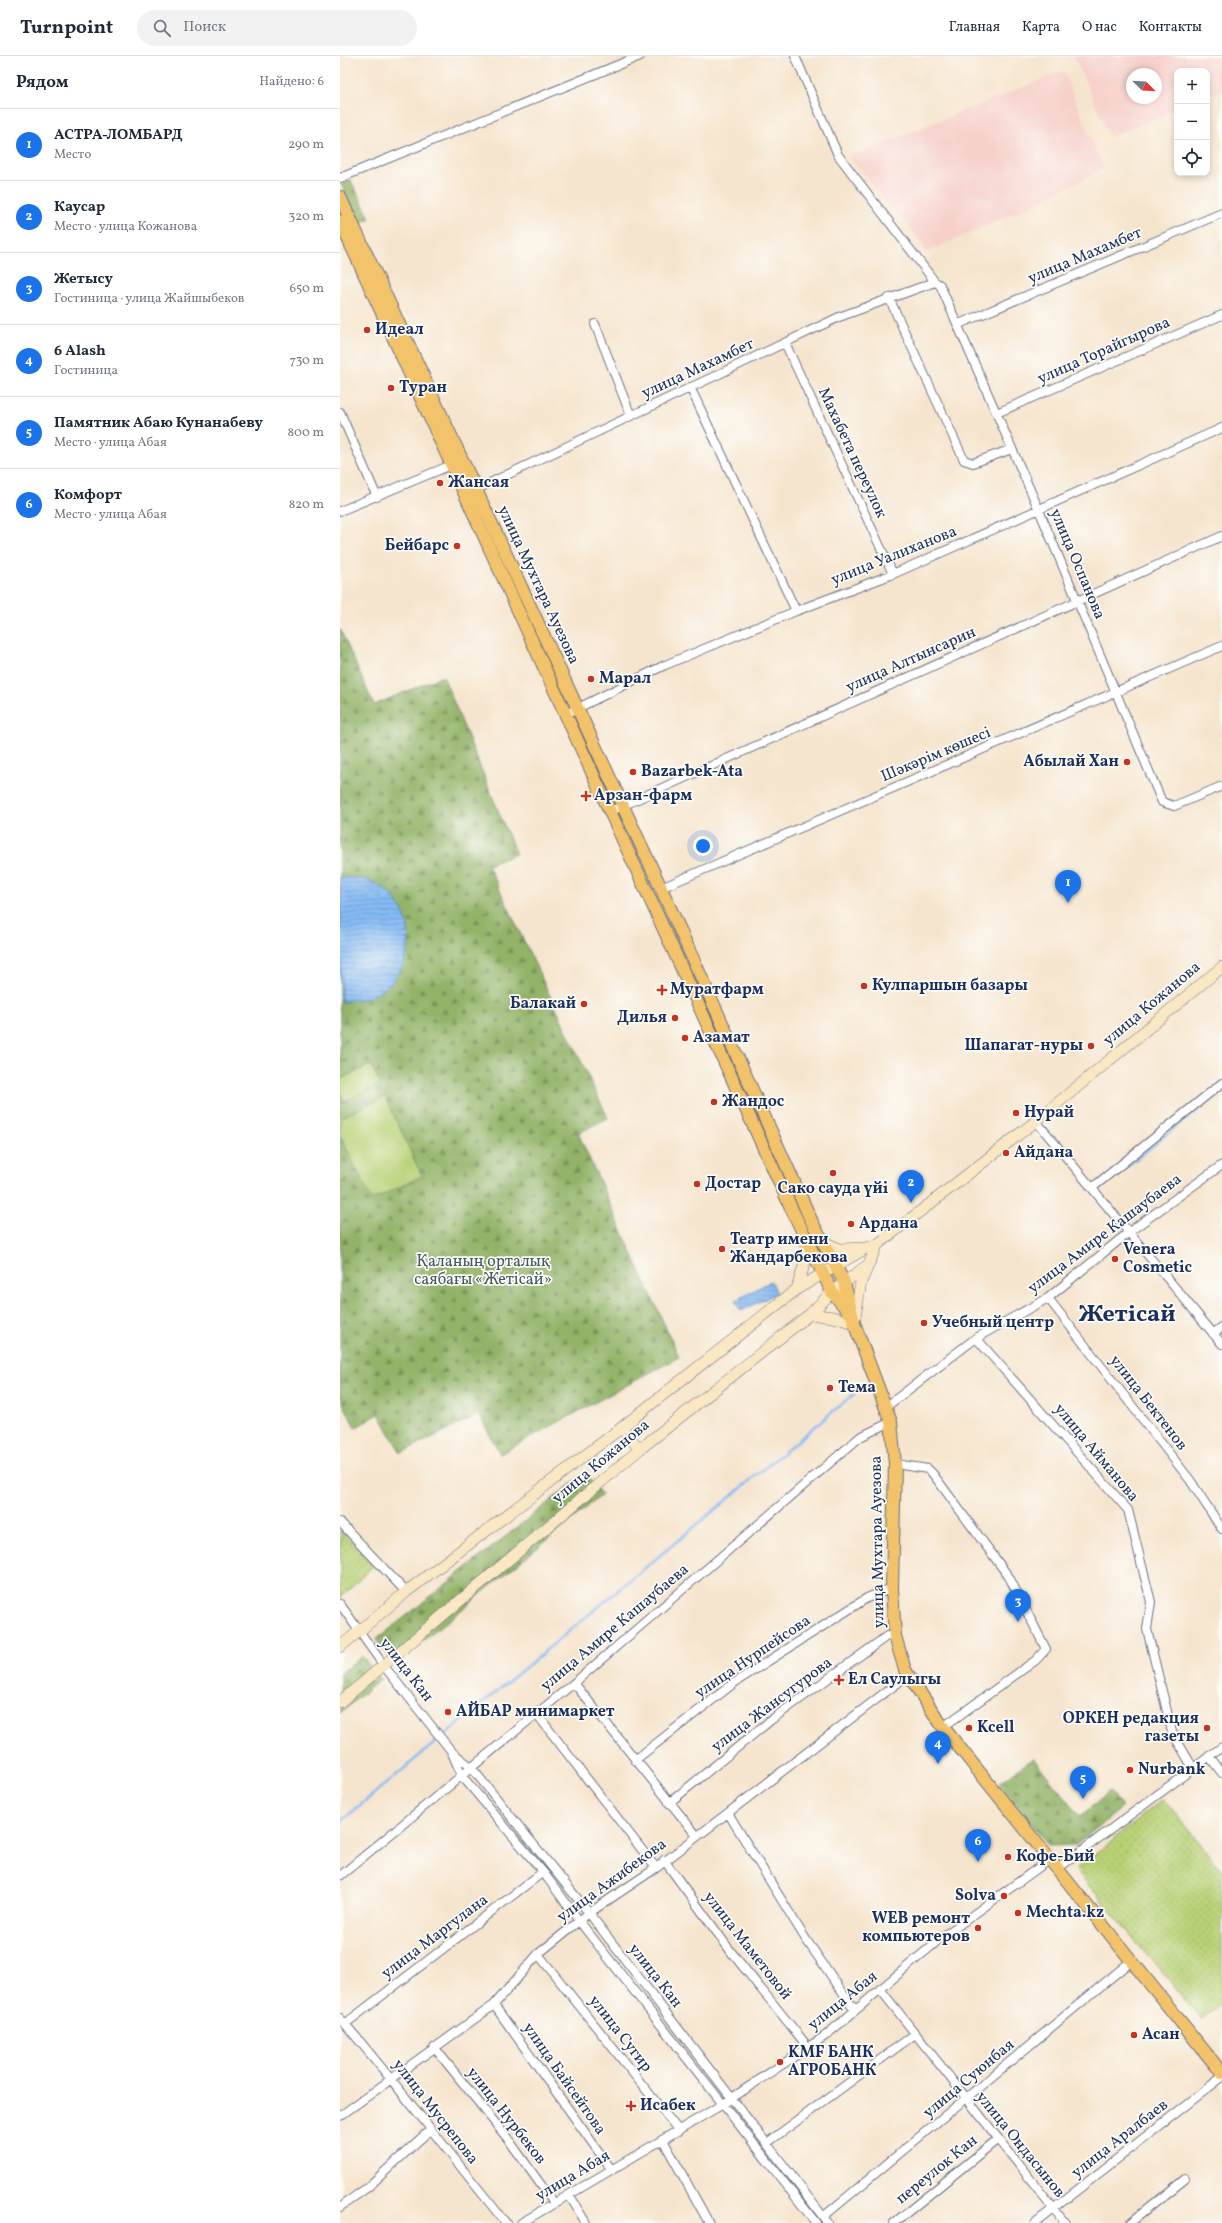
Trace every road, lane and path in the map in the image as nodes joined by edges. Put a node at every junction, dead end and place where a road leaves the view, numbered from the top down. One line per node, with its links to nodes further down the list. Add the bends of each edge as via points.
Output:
1 (640, 56): 3 (street)
2 (795, 56): 7 (street, улица Оспанова, via 838,155)
3 (340, 178)
4 (340, 197): 19 (main road, улица Мухтара Ауезова)
5 (1222, 213): 11 (street, улица Махамбет)
6 (340, 221): 19 (main road, улица Мухтара Ауезова)
7 (935, 282): 8 (street, улица Махамбет); 11 (street, улица Оспанова, via 940,285)
8 (889, 298): 12 (street, улица Махамбет, via 839,317); 18 (street, via 964,460 973,463)
9 (1222, 315): 15 (street, улица Торайгырова)
10 (595, 324): 16 (street)
11 (959, 324): 15 (street, улица Оспанова)
12 (785, 343): 13 (street, улица Махамбет); 26 (street, Махабета переулок)
13 (690, 387): 16 (street, улица Махамбет); 28 (street)
14 (340, 412): 22 (street)
15 (997, 413): 18 (street, улица Оспанова)
16 (631, 416): 20 (street, улица Махамбет)
17 (1222, 428): 23 (street, улица Уалиханова)
18 (1012, 449): 23 (street, улица Оспанова)
19 (457, 462): 20 (main road, улица Мухтара Ауезова); 21 (main road, улица Мухтара Ауезова); 22 (street)
20 (476, 489): 21 (street, улица Махамбет); 31 (main road, улица Мухтара Ауезова)
21 (465, 494): 32 (main road, улица Мухтара Ауезова)
22 (377, 497): 24 (street)
23 (1039, 510): 26 (street, улица Уалиханова); 27 (street, улица Оспанова)
24 (340, 511)
25 (1222, 536): 27 (street, улица Алтынсарин)
26 (893, 574): 28 (street, улица Уалиханова)
27 (1077, 601): 30 (street, улица Оспанова); 34 (street, улица Алтынсарин)
28 (796, 611): 31 (street, улица Уалиханова, via 665,666)
29 (1222, 646): 30 (street, Шәкәрім көшесі)
30 (1117, 692): 33 (street, улица Оспанова, via 1162,802 1174,806); 35 (street, Шәкәрім көшесі)
31 (577, 709): 32 (street, улица Уалиханова); 34 (main road, улица Мухтара Ауезова)
32 (564, 715): 34 (main road, улица Мухтара Ауезова)
33 (1222, 786)
34 (616, 809): 35 (main road, улица Мухтара Ауезова); 42 (main road, улица Мухтара Ауезова, via 794,1214)
35 (661, 888): 43 (main road, улица Мухтара Ауезова, via 726,1036)
36 (1222, 967): 38 (street, улица Кожанова)
37 (1222, 1083): 40 (street)
38 (1036, 1121): 40 (street); 44 (street, улица Кожанова)
39 (1222, 1165): 41 (street, улица Амире Кашаубаева)
40 (1092, 1188): 41 (street)
41 (1129, 1232): 52 (street, улица Амире Кашаубаева); 56 (street)
42 (807, 1237): 48 (main road, улица Мухтара Ауезова); 50 (street, via 806,1258)
43 (822, 1241): 45 (street, via 839,1249); 47 (main road, улица Мухтара Ауезова)
44 (877, 1245): 45 (street, улица Кожанова); 46 (street, улица Кожанова)
45 (866, 1248): 47 (street, улица Кожанова)
46 (869, 1264): 49 (street, улица Кожанова); 54 (street, via 861,1282)
47 (837, 1266): 48 (street, улица Кожанова); 49 (main road, улица Мухтара Ауезова)
48 (825, 1274): 50 (street, улица Кожанова); 51 (main road, улица Мухтара Ауезова)
49 (844, 1282): 51 (street, улица Кожанова); 54 (main road, улица Мухтара Ауезова)
50 (797, 1289): 61 (street, улица Кожанова)
51 (832, 1292): 53 (street, улица Кожанова); 54 (main road, улица Мухтара Ауезова)
52 (1048, 1298): 57 (street, улица Амире Кашаубаева); 65 (street, улица Бектенов, via 1190,1480)
53 (810, 1314): 54 (street); 62 (street, улица Кожанова)
54 (852, 1319): 59 (main road, улица Мухтара Ауезова)
55 (1222, 1327): 56 (street)
56 (1213, 1334): 58 (street)
57 (976, 1338): 59 (street, улица Амире Кашаубаева); 83 (street, улица Айманова, via 1128,1510 1151,1602 1147,1629 1172,1732)
58 (1222, 1344)
59 (887, 1406): 60 (main road, улица Мухтара Ауезова)
60 (891, 1422): 63 (main road, улица Мухтара Ауезова); 74 (street, улица Амире Кашаубаева, via 860,1437)
61 (621, 1428): 62 (street); 67 (street, улица Кожанова)
62 (640, 1449): 72 (street, улица Кожанова)
63 (895, 1464): 66 (main road, улица Мухтара Ауезова); 77 (street, via 928,1469 933,1474 1009,1577 1046,1649 1036,1660)
64 (340, 1522): 67 (street)
65 (1222, 1529)
66 (892, 1588): 70 (main road, улица Мухтара Ауезова); 81 (street, улица Нурпейсова, via 867,1598 734,1683)
67 (406, 1592): 69 (street, улица Кожанова)
68 (340, 1604): 69 (street, улица Кан)
69 (359, 1632): 71 (street, улица Кожанова); 72 (street, улица Кан)
70 (895, 1636): 73 (main road, улица Мухтара Ауезова); 86 (street, улица Жансугурова, via 887,1636 771,1720)
71 (340, 1647)
72 (384, 1666): 75 (street, улица Кожанова); 79 (street, улица Кан)
73 (908, 1675): 77 (main road, улица Мухтара Ауезова); 87 (street, улица Ажибекова)
74 (574, 1683): 76 (street, улица Амире Кашаубаева); 81 (street)
75 (340, 1702)
76 (536, 1713): 82 (street, улица Амире Кашаубаева); 91 (street)
77 (942, 1727): 90 (main road, улица Мухтара Ауезова)
78 (1222, 1747): 80 (street, улица Абая)
79 (452, 1752): 82 (street, улица Кан); 85 (street, улица Кан)
80 (1209, 1756): 83 (street, улица Абая); 84 (street)
81 (635, 1760): 86 (street)
82 (471, 1767): 85 (street, улица Амире Кашаубаева); 94 (street, улица Кан)
83 (1193, 1768): 90 (street, улица Абая)
84 (1222, 1773)
85 (462, 1776): 92 (street, улица Кан); 93 (street, улица Амире Кашаубаева)
86 (669, 1803): 88 (street)
87 (728, 1813): 88 (street, улица Ажибекова); 100 (street, via 805,1938)
88 (697, 1836): 89 (street, улица Ажибекова)
89 (664, 1860): 91 (street, улица Ажибекова); 104 (street, улица Маметовой, via 732,1953)
90 (1053, 1864): 97 (main road, улица Мухтара Ауезова); 98 (street, улица Абая, via 941,1938)
91 (656, 1868): 94 (street, улица Ажибекова)
92 (543, 1872): 95 (street, улица Кан); 101 (street, улица Маргулана)
93 (340, 1876)
94 (589, 1913): 95 (street, улица Ажибекова); 108 (street, улица Кан)
95 (580, 1922): 96 (street, улица Ажибекова); 110 (street, улица Кан)
96 (538, 1954): 99 (street, улица Ажибекова); 113 (street, улица Сугир)
97 (1131, 1961): 105 (main road, улица Мухтара Ауезова); 109 (street, улица Суюнбая)
98 (880, 1989): 100 (street, улица Абая); 102 (street, улица Ондасынов)
99 (494, 2005): 103 (street, улица Ажибекова); 117 (street, улица Байсейтова)
100 (855, 2010): 104 (street, улица Абая)
101 (342, 2021): 107 (street, улица Мусрепова)
102 (915, 2034): 109 (street, улица Ондасынов); 116 (street)
103 (434, 2047): 107 (street, улица Ажибекова); 120 (street, улица Нурбеков, via 508,2139)
104 (808, 2047): 108 (street, улица Абая)
105 (1222, 2073)
106 (1222, 2077): 122 (street, улица Аралбаев)
107 (392, 2079): 111 (street, улица Ажибекова); 112 (street, улица Мусрепова)
108 (732, 2098): 110 (street, улица Абая); 116 (street, улица Кан)
109 (966, 2100): 114 (street, улица Ондасынов); 123 (street, улица Суюнбая)
110 (723, 2104): 113 (street, улица Абая); 128 (street, улица Кан)
111 (340, 2116)
112 (430, 2130): 121 (street, via 368,2187); 124 (street, улица Мусрепова)
113 (679, 2131): 115 (street, улица Абая)
114 (998, 2139): 122 (street, улица Ондасынов); 129 (street, переулок Кан)
115 (663, 2140): 117 (street, улица Абая); 127 (street)
116 (767, 2143): 123 (street, улица Кан)
117 (611, 2169): 119 (street, улица Абая)
118 (1185, 2179): 132 (street)
119 (569, 2195): 120 (street, улица Абая); 126 (street)
120 (554, 2203): 125 (street, улица Абая)
121 (340, 2208)
122 (1054, 2209): 130 (street, улица Аралбаев); 131 (street, улица Ондасынов)
123 (825, 2220)
124 (506, 2223)
125 (521, 2223)
126 (586, 2223)
127 (709, 2223)
128 (816, 2223)
129 (894, 2223)
130 (1035, 2223)
131 (1065, 2223)
132 (1130, 2223)

